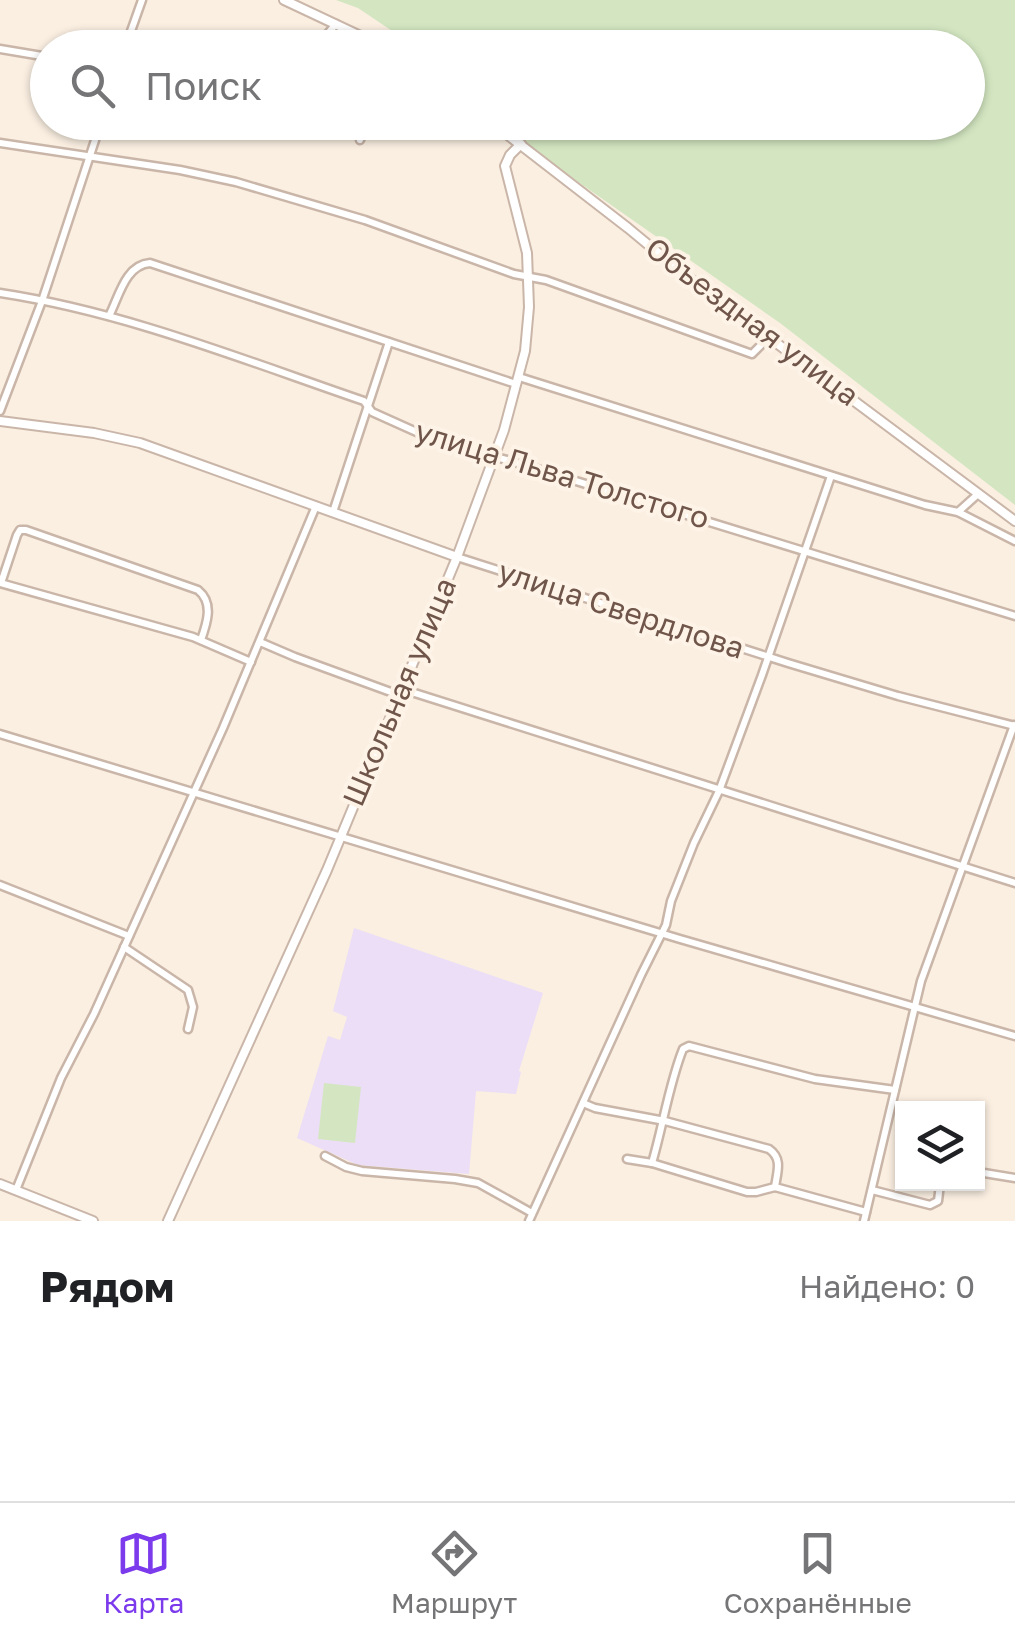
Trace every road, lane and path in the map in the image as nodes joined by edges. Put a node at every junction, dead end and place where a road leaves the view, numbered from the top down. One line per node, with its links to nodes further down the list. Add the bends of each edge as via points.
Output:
1 (142, 0): 4 (street)
2 (284, 0): 3 (street)
3 (337, 23): 5 (street); 6 (street)
4 (131, 30)
5 (331, 30)
6 (351, 30)
7 (0, 49): 8 (street)
8 (30, 54)
9 (95, 140): 13 (street)
10 (515, 140): 12 (street, Объездная улица)
11 (0, 143): 13 (street)
12 (520, 144): 14 (street, Школьная улица, via 506,166); 18 (street, Объездная улица)
13 (90, 156): 14 (street, via 236,182); 16 (street)
14 (528, 277): 18 (street, via 752,354); 20 (street, Школьная улица)
15 (0, 293): 16 (street, улица Льва Толстого)
16 (42, 301): 17 (street, улица Льва Толстого); 22 (street)
17 (109, 316): 19 (street, via 130,272 150,263); 21 (street, улица Льва Толстого)
18 (770, 336): 26 (street, Объездная улица)
19 (389, 342): 20 (street); 21 (street)
20 (518, 381): 24 (street, Школьная улица); 25 (street)
21 (367, 404): 24 (street, улица Льва Толстого, via 442,443); 28 (street)
22 (0, 411)
23 (0, 421): 27 (street, улица Свердлова, via 140,443)
24 (496, 457): 32 (street, улица Льва Толстого); 33 (street, Школьная улица)
25 (831, 476): 29 (street); 32 (street)
26 (978, 494): 29 (street); 30 (street, Объездная улица)
27 (316, 506): 28 (street, улица Свердлова); 37 (street)
28 (333, 512): 33 (street, улица Свердлова)
29 (958, 512): 31 (street)
30 (1015, 521)
31 (1015, 541)
32 (806, 551): 35 (street, улица Льва Толстого); 38 (street)
33 (457, 557): 38 (street, улица Свердлова); 40 (street, Школьная улица)
34 (0, 583): 36 (street); 36 (street, via 16,535 26,530 198,590 208,603)
35 (1015, 616)
36 (202, 640): 39 (street)
37 (260, 642): 39 (street); 40 (street)
38 (768, 657): 41 (street, улица Свердлова); 43 (street)
39 (251, 662): 44 (street)
40 (400, 692): 43 (street); 45 (street, Школьная улица)
41 (1014, 725): 46 (street)
42 (0, 734): 44 (street)
43 (719, 791): 46 (street); 49 (street)
44 (194, 792): 45 (street); 50 (street)
45 (340, 836): 49 (street); 71 (street, Школьная улица)
46 (962, 866): 47 (street); 52 (street)
47 (1015, 883)
48 (0, 885): 50 (street)
49 (661, 933): 52 (street); 56 (street)
50 (129, 936): 51 (street)
51 (124, 947): 53 (street, via 188,990); 65 (street)
52 (914, 1006): 54 (street); 55 (street)
53 (188, 1029)
54 (1015, 1036)
55 (895, 1090): 57 (street, via 814,1079 689,1046 678,1062); 66 (street)
56 (583, 1103): 57 (street); 69 (street)
57 (665, 1121): 60 (street); 64 (street, via 770,1149 779,1162)
58 (326, 1156): 69 (street, via 362,1171 478,1183)
59 (627, 1159): 60 (street)
60 (652, 1163): 64 (street, via 747,1192)
61 (985, 1173): 62 (street)
62 (1015, 1178)
63 (0, 1184): 65 (street)
64 (775, 1187): 68 (street)
65 (16, 1190): 70 (street)
66 (872, 1190): 67 (street, via 930,1206); 68 (street)
67 (939, 1191)
68 (865, 1216)
69 (530, 1217)
70 (93, 1221)
71 (168, 1221)

